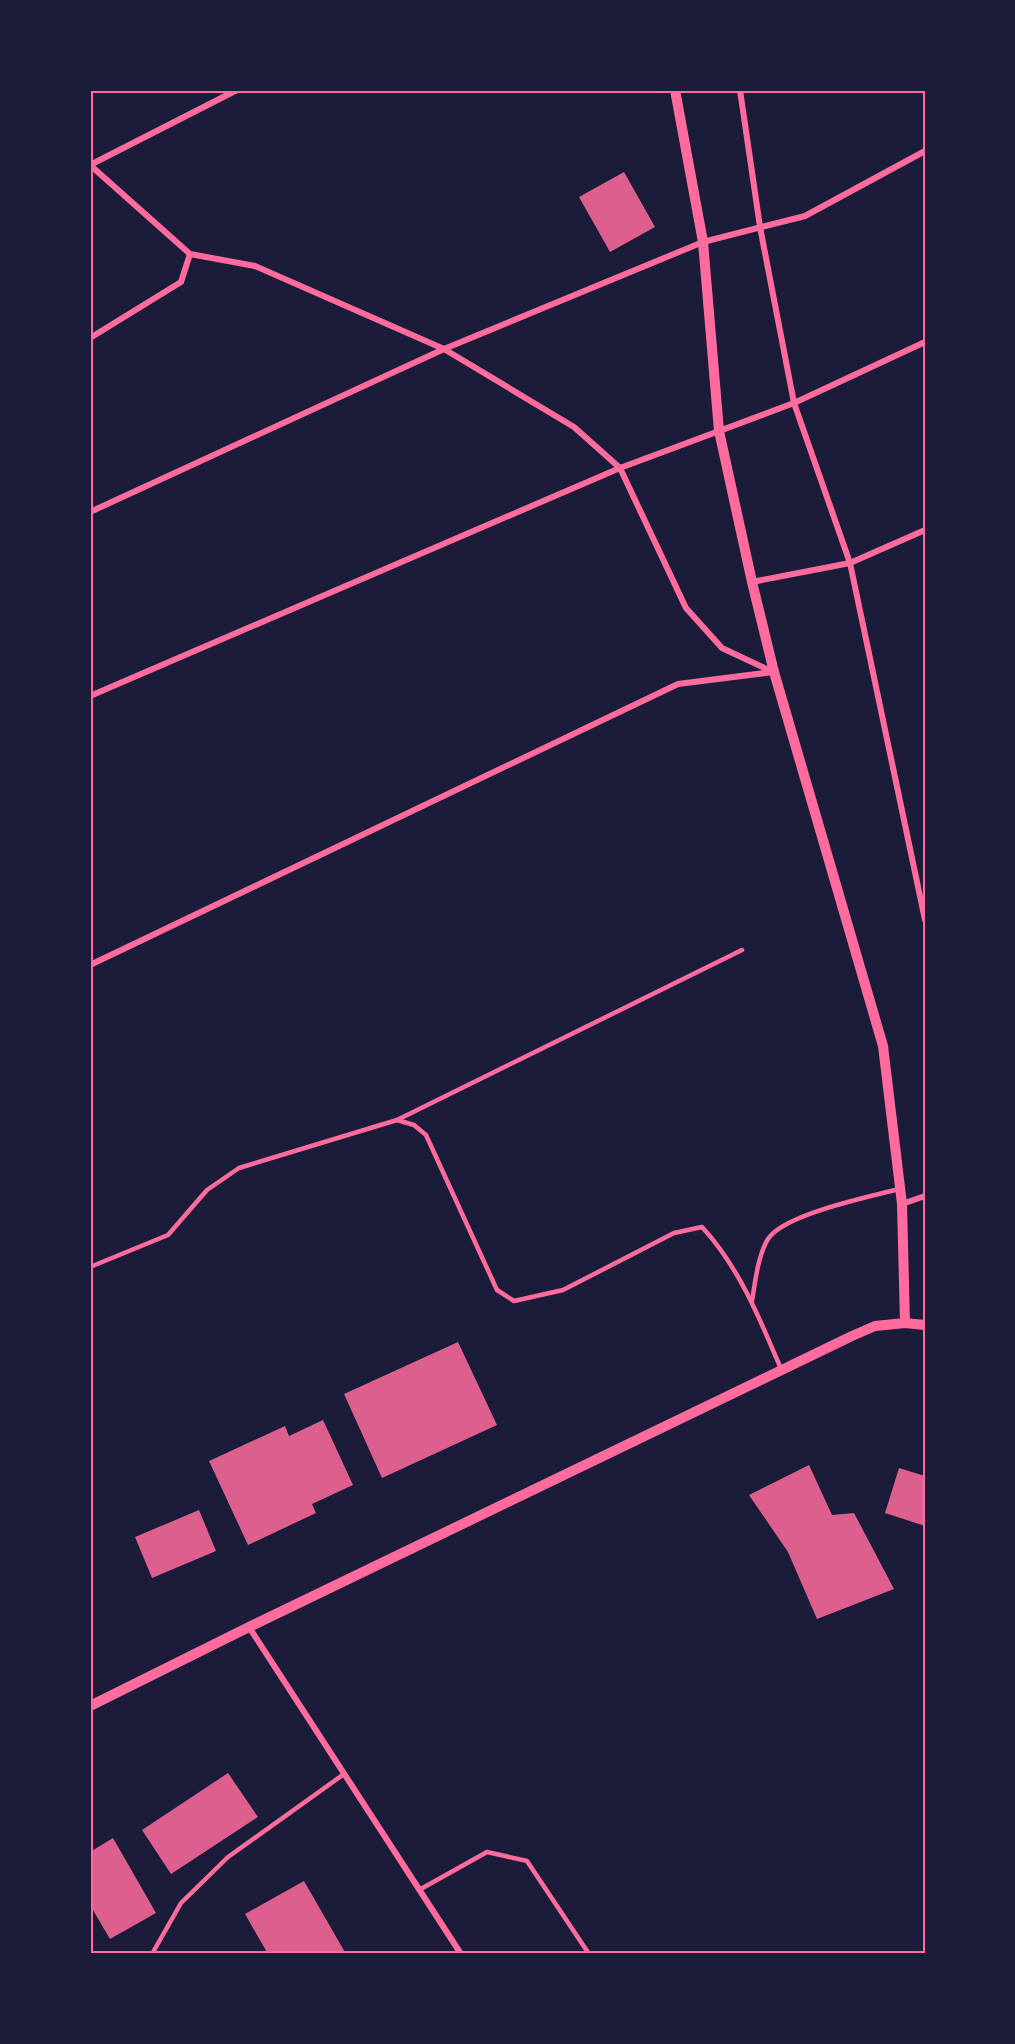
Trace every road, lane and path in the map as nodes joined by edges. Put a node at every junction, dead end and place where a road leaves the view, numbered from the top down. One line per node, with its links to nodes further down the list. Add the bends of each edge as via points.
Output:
1 (237, 90): 5 (street)
2 (675, 90): 7 (street)
3 (740, 90): 6 (street)
4 (925, 151): 6 (street, via 805,216)
5 (90, 165): 8 (street)
6 (760, 227): 7 (street); 12 (street)
7 (703, 242): 11 (street); 13 (street)
8 (190, 254): 9 (street, via 181,282); 11 (street, via 255,266)
9 (90, 338)
10 (925, 342): 12 (street)
11 (444, 349): 14 (street, via 574,427); 15 (street)
12 (794, 403): 13 (street); 17 (street)
13 (719, 431): 14 (street); 18 (street)
14 (620, 468): 19 (street, via 686,608 722,648); 20 (street)
15 (90, 512)
16 (925, 530): 17 (street)
17 (850, 563): 18 (street); 21 (street)
18 (752, 582): 19 (street)
19 (774, 672): 23 (street, via 678,684); 25 (street, via 883,1046)
20 (90, 696)
21 (925, 920)
22 (742, 950): 24 (lane)
23 (90, 965)
24 (398, 1119): 28 (lane, via 239,1168 207,1190 168,1235); 29 (lane, via 426,1135 497,1290 514,1300 563,1290 674,1233 702,1227 719,1245)
25 (900, 1188): 27 (street); 29 (lane, via 779,1227 767,1240)
26 (925, 1196): 27 (street)
27 (902, 1204): 30 (street)
28 (90, 1267)
29 (752, 1301): 32 (lane)
30 (905, 1323): 31 (street); 32 (street, via 875,1326)
31 (925, 1325)
32 (782, 1370): 33 (street)
33 (249, 1627): 34 (street); 35 (street)
34 (90, 1706)
35 (345, 1774): 36 (street); 37 (lane, via 228,1857 180,1904)
36 (419, 1890): 38 (street); 39 (lane, via 487,1852 527,1861)
37 (152, 1954)
38 (461, 1954)
39 (589, 1954)

